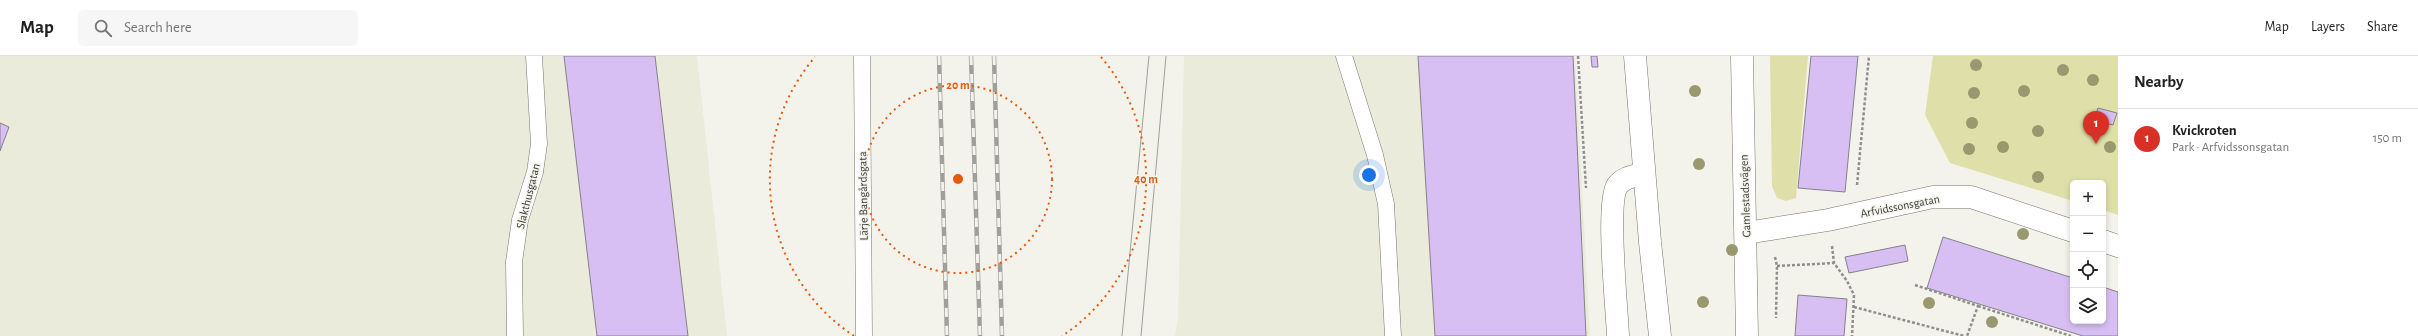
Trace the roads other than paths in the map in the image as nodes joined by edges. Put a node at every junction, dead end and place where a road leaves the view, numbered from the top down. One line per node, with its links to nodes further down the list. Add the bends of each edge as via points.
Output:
1 (534, 56): 11 (lane, Slakthusgatan, via 539,144 535,172 520,220 514,262)
2 (862, 56): 12 (lane, Lärje Bangårdsgata)
3 (1344, 56): 13 (lane, via 1375,155 1386,204)
4 (1636, 56): 6 (street)
5 (1742, 56): 8 (street, Gamlestadsvägen)
6 (1644, 174): 14 (street, via 1626,178 1618,185 1614,195 1612,242); 15 (street)
7 (2070, 230): 8 (street, Arfvidssonsgatan, via 1971,197 1933,197 1828,220)
8 (1746, 233): 16 (street, Gamlestadsvägen)
9 (2106, 242): 10 (street)
10 (2118, 246)
11 (515, 336)
12 (864, 336)
13 (1393, 336)
14 (1618, 336)
15 (1660, 336)
16 (1747, 336)

